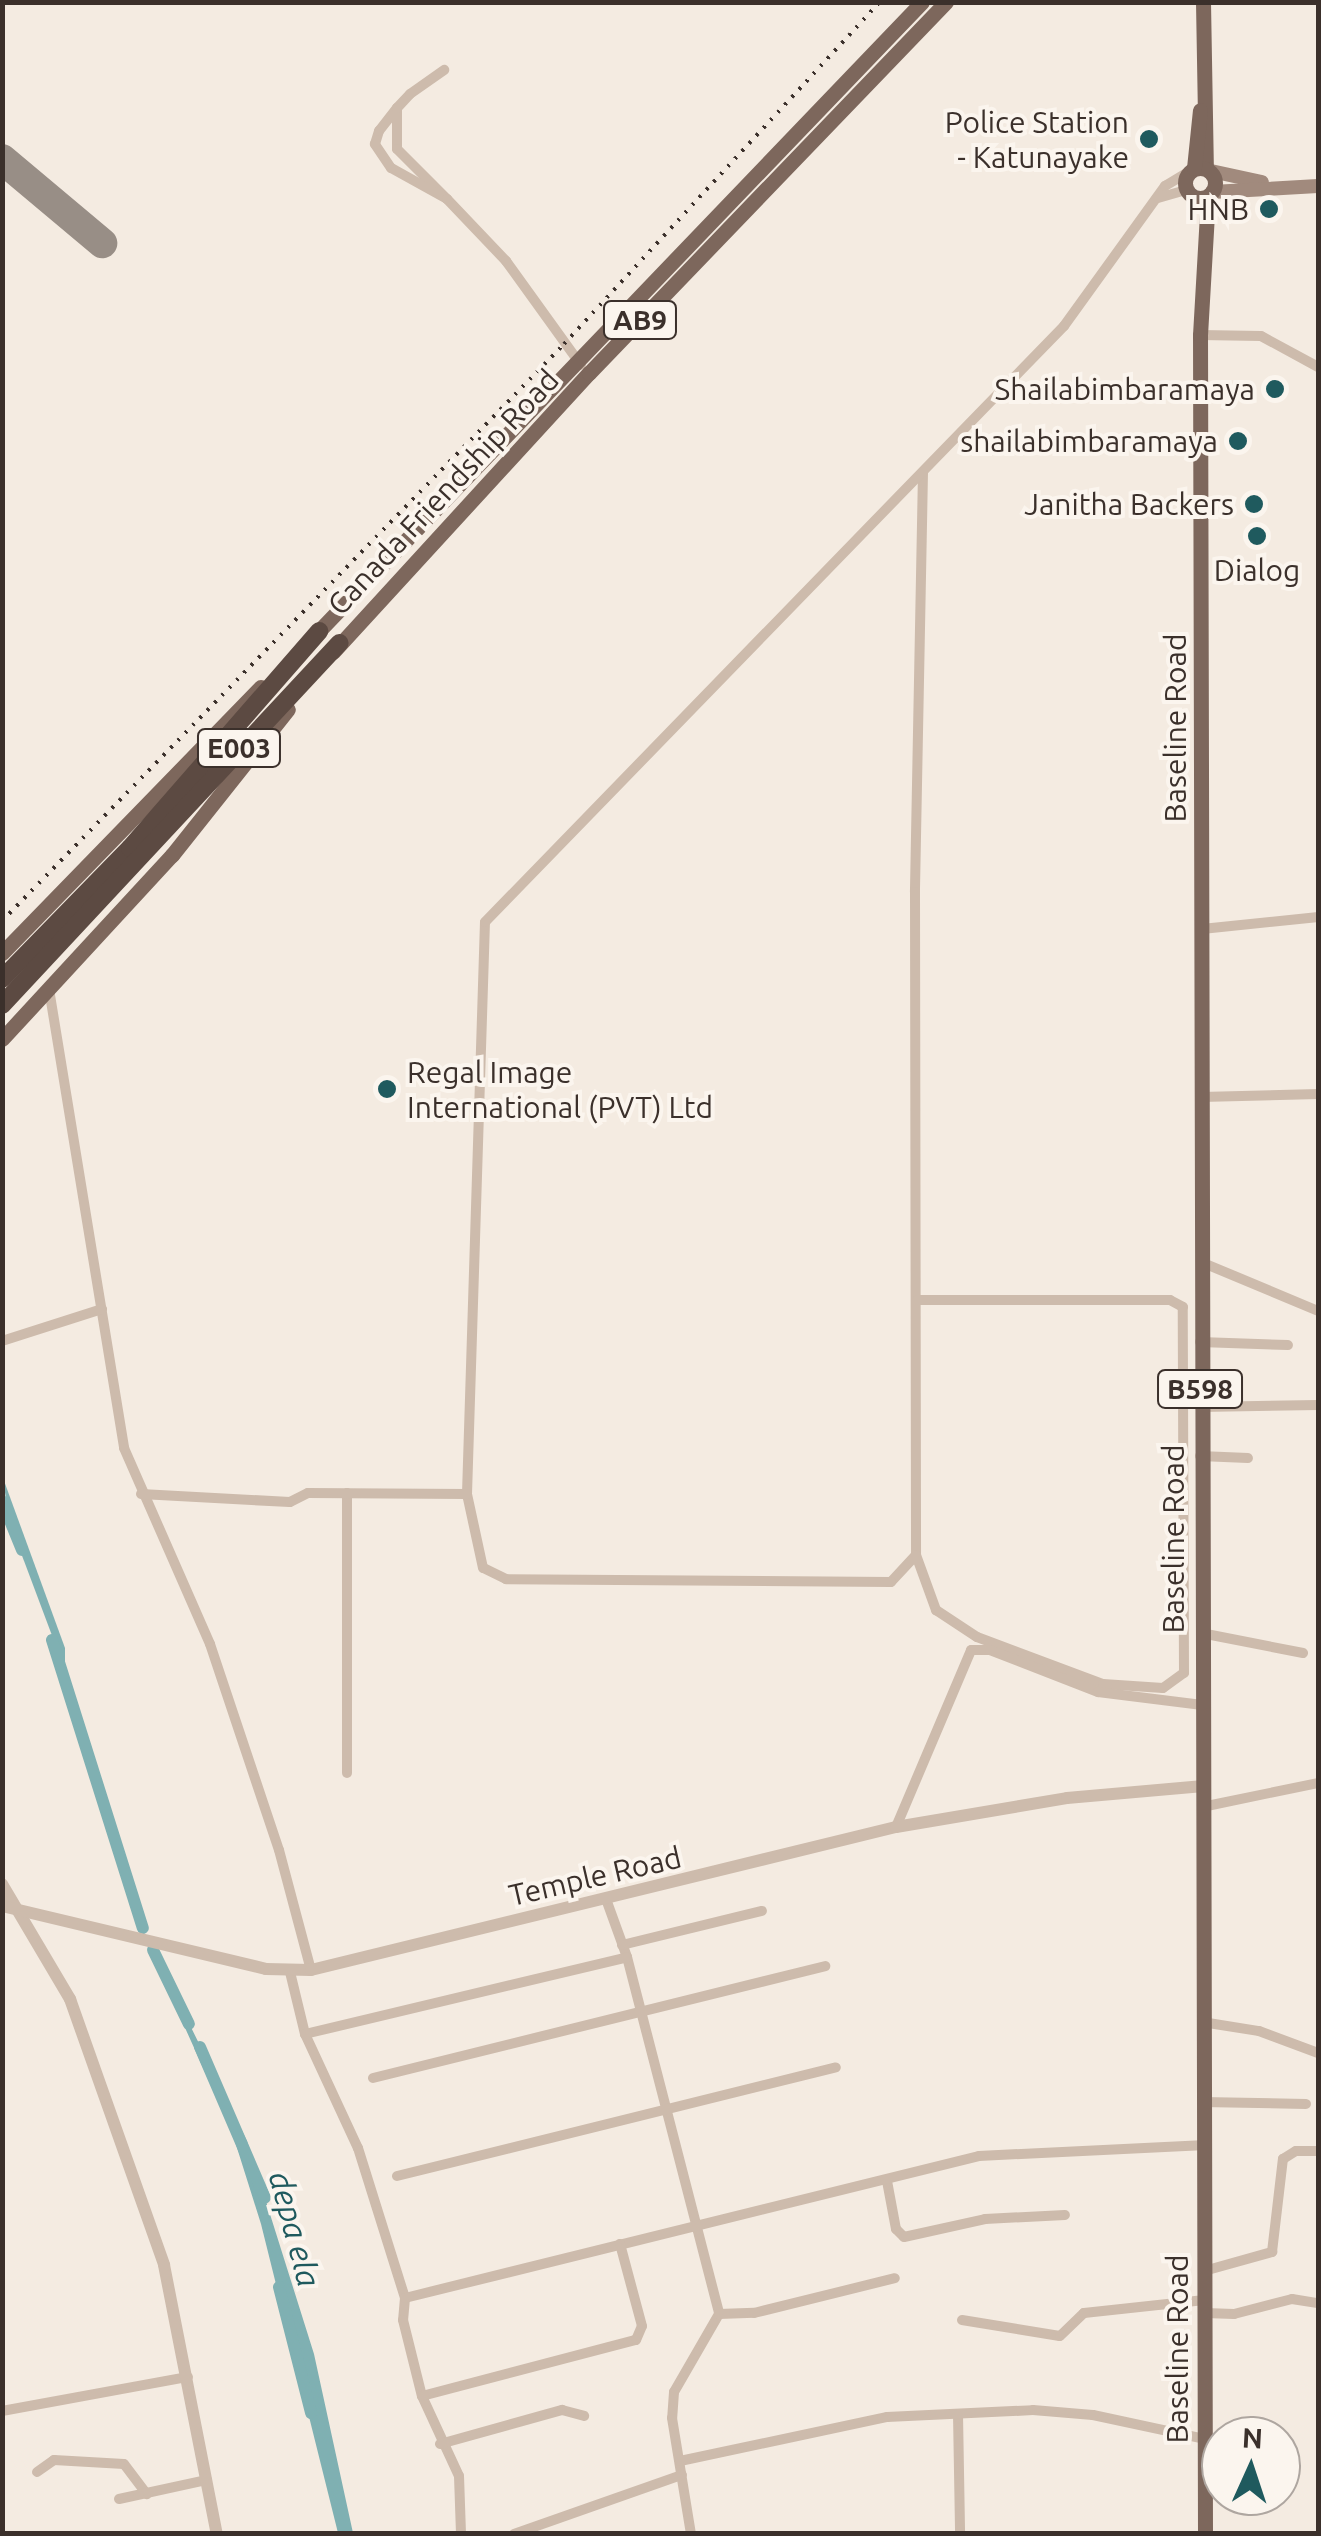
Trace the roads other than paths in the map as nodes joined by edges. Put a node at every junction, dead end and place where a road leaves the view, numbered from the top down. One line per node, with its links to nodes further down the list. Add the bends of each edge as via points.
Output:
1 (922, 2): 13 (main road, Canada Friendship Road / AB9)
2 (946, 2): 13 (main road, Canada Friendship Road / AB9)
3 (1203, 2): 6 (main road)
4 (444, 70): 5 (street)
5 (397, 108): 10 (street, via 398,148); 10 (street, via 379,130 380,156)
6 (1200, 170): 7 (main road); 9 (main road); 9 (main road); 11 (street, via 1170,180)
7 (1273, 184): 8 (main road); 9 (main road)
8 (1318, 186)
9 (1200, 194): 11 (street); 12 (main road, Baseline Road / B598)
10 (447, 198): 13 (street, via 506,262)
11 (1157, 199): 15 (street, via 1064,326)
12 (1200, 335): 14 (street, via 1261,336); 20 (main road, Baseline Road / B598)
13 (584, 367): 16 (main road, Canada Friendship Road / AB9); 17 (main road, Canada Friendship Road / AB9)
14 (1318, 367)
15 (924, 472): 29 (street, via 915,873); 41 (street, via 485,922)
16 (319, 630): 18 (highway, E003); 21 (main road, Canada Friendship Road / AB9)
17 (340, 644): 18 (highway, E003); 23 (main road, Canada Friendship Road / AB9, via 172,855)
18 (137, 853): 22 (highway, E003); 24 (highway, E003)
19 (1318, 917): 20 (street)
20 (1202, 929): 27 (main road, Baseline Road / B598)
21 (2, 953)
22 (2, 979)
23 (49, 988): 25 (main road, Canada Friendship Road / AB9); 30 (street)
24 (2, 1005)
25 (2, 1039)
26 (1318, 1094): 27 (street)
27 (1201, 1097): 28 (main road, Baseline Road / B598)
28 (1201, 1262): 31 (street); 33 (main road, Baseline Road / B598)
29 (918, 1300): 42 (street); 42 (street, via 1170,1300 1183,1307 1184,1673 1163,1688 1103,1684 978,1637 936,1610)
30 (102, 1309): 32 (street); 39 (street, via 124,1448)
31 (1318, 1310)
32 (2, 1341)
33 (1200, 1342): 34 (street); 36 (main road, Baseline Road / B598)
34 (1288, 1345)
35 (1318, 1405): 36 (street)
36 (1200, 1407): 37 (main road, Baseline Road / B598)
37 (1200, 1456): 38 (street); 43 (main road, Baseline Road / B598)
38 (1248, 1458)
39 (141, 1494): 40 (street, via 290,1502 308,1493); 58 (street, via 210,1644 280,1850)
40 (347, 1494): 41 (street); 46 (street)
41 (467, 1494): 42 (street, via 484,1568 506,1579 891,1582)
42 (916, 1555)
43 (1201, 1634): 44 (street); 45 (main road, Baseline Road / B598)
44 (1302, 1653)
45 (1202, 1705): 48 (main road, Baseline Road / B598); 50 (street, via 1098,1692 990,1650 971,1650)
46 (347, 1773)
47 (1318, 1783): 49 (street)
48 (1202, 1786): 49 (main road, Baseline Road / B598); 50 (street, Temple Road, via 1067,1798)
49 (1202, 1807): 61 (main road, Baseline Road / B598)
50 (896, 1827): 52 (street, Temple Road)
51 (2, 1884): 53 (street)
52 (606, 1899): 55 (street); 58 (street, Temple Road)
53 (8, 1905): 59 (street, Temple Road); 83 (street, via 70,1999 103,2084 164,2264)
54 (762, 1912): 55 (street)
55 (622, 1945): 56 (street)
56 (627, 1957): 60 (street); 62 (street)
57 (825, 1966): 60 (street)
58 (311, 1970): 59 (street, Temple Road)
59 (290, 1972): 62 (street)
60 (640, 2011): 65 (street); 68 (street)
61 (1202, 2022): 63 (street, via 1259,2031); 66 (main road, Baseline Road / B598)
62 (305, 2034): 78 (street, via 358,2148)
63 (1318, 2053)
64 (836, 2067): 68 (street)
65 (373, 2078)
66 (1201, 2102): 67 (street); 69 (main road, Baseline Road / B598)
67 (1306, 2104)
68 (662, 2108): 71 (street); 74 (street)
69 (1201, 2145): 72 (street, via 979,2156); 76 (main road, Baseline Road / B598)
70 (1318, 2151): 76 (street, via 1283,2159 1272,2252)
71 (397, 2176)
72 (888, 2181): 73 (street, via 896,2229 904,2237 986,2220); 74 (street)
73 (1065, 2215)
74 (695, 2229): 75 (street); 81 (street)
75 (620, 2244): 78 (street); 84 (street, via 642,2326 636,2340)
76 (1204, 2272): 80 (main road, Baseline Road / B598)
77 (895, 2278): 81 (street, via 754,2313)
78 (405, 2298): 84 (street, via 403,2320)
79 (1318, 2302): 80 (street, via 1292,2300 1234,2314)
80 (1204, 2307): 82 (street, via 1084,2313 1060,2336); 88 (main road, Baseline Road / B598)
81 (719, 2314): 91 (street, via 674,2392)
82 (962, 2320)
83 (188, 2377): 85 (street); 94 (street)
84 (422, 2396): 90 (street)
85 (2, 2411)
86 (958, 2414): 89 (street, via 1094,2415); 91 (street, via 887,2417); 101 (street)
87 (584, 2416): 90 (street, via 562,2410)
88 (1204, 2416)
89 (1201, 2438)
90 (440, 2444): 98 (street, via 460,2476)
91 (680, 2461): 93 (street)
92 (37, 2472): 95 (street, via 54,2460 124,2464)
93 (682, 2475): 99 (street); 100 (street)
94 (208, 2480): 95 (street); 97 (street)
95 (148, 2494): 96 (street)
96 (119, 2499)
97 (216, 2534)
98 (461, 2534)
99 (514, 2534)
100 (691, 2534)
101 (960, 2534)

